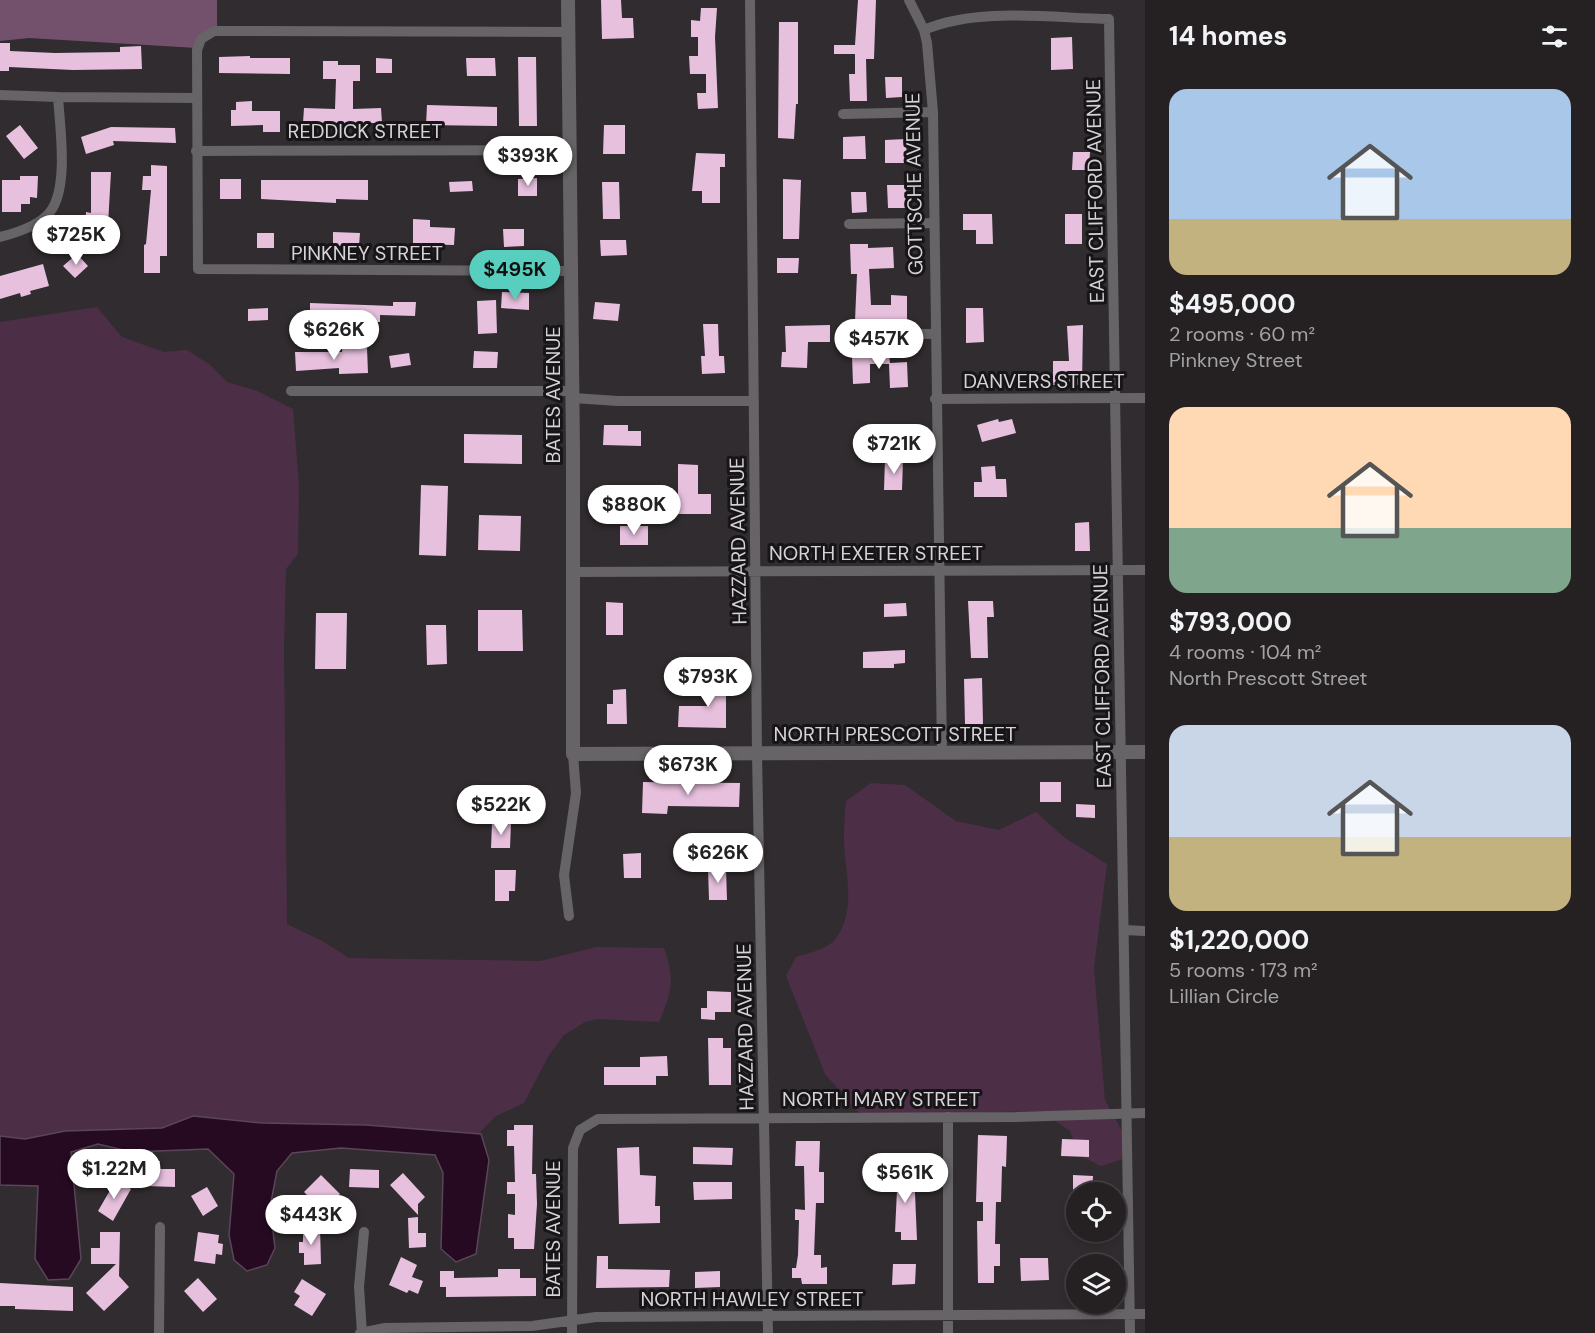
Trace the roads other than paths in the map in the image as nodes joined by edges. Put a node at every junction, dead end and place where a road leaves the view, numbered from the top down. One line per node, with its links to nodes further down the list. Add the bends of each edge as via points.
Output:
1 (568, 0): 5 (street, BATES AVENUE)
2 (750, 0): 25 (street, HAZZARD AVENUE)
3 (909, 0): 4 (street, GOTTSCHE AVENUE)
4 (924, 30): 9 (street, GOTTSCHE AVENUE); 24 (street, EAST CLIFFORD AVENUE, via 951,20 982,17 1109,19)
5 (568, 32): 8 (street, via 214,32 201,39 197,50); 11 (street, BATES AVENUE)
6 (0, 95): 7 (street)
7 (58, 97): 8 (street); 15 (street, via 60,170 56,202 45,217)
8 (196, 98): 12 (street)
9 (933, 112): 10 (street); 13 (street, GOTTSCHE AVENUE)
10 (843, 114)
11 (570, 150): 12 (street, REDDICK STREET); 16 (street, BATES AVENUE)
12 (196, 151): 16 (street, PINKNEY STREET, via 198,269)
13 (934, 223): 14 (street); 18 (street, GOTTSCHE AVENUE)
14 (849, 224)
15 (0, 237)
16 (571, 271): 21 (street, BATES AVENUE)
17 (850, 333): 18 (street)
18 (934, 334): 19 (street, GOTTSCHE AVENUE)
19 (935, 371): 23 (street, DANVERS STREET)
20 (291, 391): 21 (street)
21 (573, 395): 25 (street, via 618,401); 30 (street, BATES AVENUE)
22 (1145, 398): 24 (street, DANVERS STREET)
23 (935, 399): 24 (street, DANVERS STREET); 29 (street)
24 (1117, 399): 26 (street, EAST CLIFFORD AVENUE)
25 (754, 401): 28 (street, HAZZARD AVENUE)
26 (1118, 570): 27 (street, NORTH EXETER STREET); 29 (street, NORTH EXETER STREET); 31 (street, EAST CLIFFORD AVENUE)
27 (1145, 570)
28 (757, 571): 29 (street, NORTH EXETER STREET); 30 (street, NORTH EXETER STREET); 34 (street, HAZZARD AVENUE)
29 (940, 571): 35 (street)
30 (572, 572): 33 (street, BATES AVENUE)
31 (1122, 752): 32 (street, NORTH PRESCOTT STREET); 35 (street, NORTH PRESCOTT STREET); 37 (street, EAST CLIFFORD AVENUE)
32 (1145, 752)
33 (573, 754): 34 (street, NORTH PRESCOTT STREET); 36 (street, via 576,793 564,875)
34 (757, 754): 35 (street, NORTH PRESCOTT STREET); 42 (street, HAZZARD AVENUE)
35 (942, 754)
36 (569, 916)
37 (1124, 930): 38 (street); 39 (street, EAST CLIFFORD AVENUE)
38 (1145, 931)
39 (1128, 1113): 40 (street, NORTH MARY STREET); 41 (street, NORTH MARY STREET); 46 (street, EAST CLIFFORD AVENUE)
40 (1145, 1113)
41 (948, 1117): 42 (street, NORTH MARY STREET); 48 (street)
42 (765, 1118): 43 (street, NORTH MARY STREET, via 609,1118); 49 (street, HAZZARD AVENUE)
43 (583, 1127): 50 (street, BATES AVENUE, via 573,1148)
44 (160, 1227): 51 (street)
45 (364, 1232): 52 (street, via 359,1267)
46 (1130, 1314): 47 (street, NORTH HAWLEY STREET); 48 (street, NORTH HAWLEY STREET); 56 (street, EAST CLIFFORD AVENUE)
47 (1145, 1314)
48 (948, 1315): 49 (street, NORTH HAWLEY STREET); 55 (street)
49 (768, 1317): 50 (street, NORTH HAWLEY STREET); 54 (street, HAZZARD AVENUE)
50 (572, 1320): 52 (street, NORTH HAWLEY STREET, via 532,1326 385,1328); 53 (street, BATES AVENUE)
51 (159, 1333)
52 (361, 1333)
53 (572, 1333)
54 (768, 1333)
55 (948, 1333)
56 (1130, 1333)

